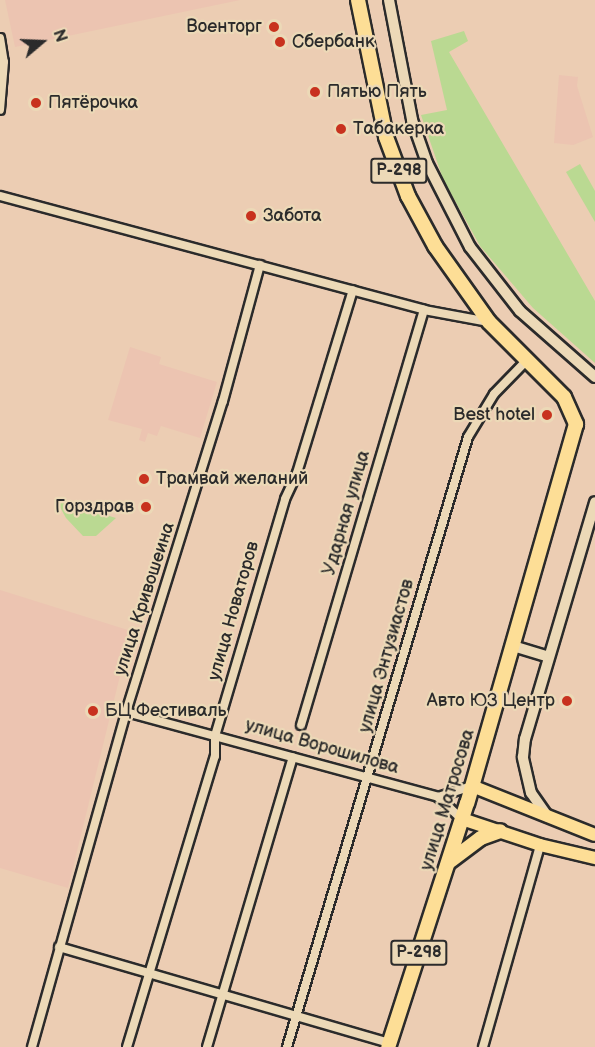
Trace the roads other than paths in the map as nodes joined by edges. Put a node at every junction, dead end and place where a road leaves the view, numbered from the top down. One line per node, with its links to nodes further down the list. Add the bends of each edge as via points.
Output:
1 (358, 0): 9 (highway, Р-298, via 386,136 408,196 435,246)
2 (389, 0): 11 (street, via 412,120 427,163 470,247 520,312)
3 (0, 38): 4 (street, via 4,62)
4 (0, 109)
5 (0, 196): 6 (street)
6 (260, 265): 7 (street); 15 (street, улица Кривошеина, via 204,466)
7 (353, 290): 8 (street); 17 (street, улица Новаторов, via 297,473 285,499)
8 (424, 310): 9 (street); 16 (street, Ударная улица)
9 (489, 322): 10 (highway, Р-298)
10 (528, 359): 13 (highway, улица Матросова / Р-298, via 564,397 576,424); 19 (street, улица Энтузиастов, via 494,394 468,437)
11 (595, 377)
12 (595, 502): 14 (street)
13 (513, 646): 14 (street); 20 (highway, улица Матросова / Р-298)
14 (548, 657): 22 (street, via 523,757 531,793)
15 (126, 712): 17 (street, улица Ворошилова); 29 (street, улица Кривошеина)
16 (301, 725)
17 (215, 736): 18 (street, улица Ворошилова); 30 (street, улица Новаторов, via 215,756)
18 (293, 758): 19 (street, улица Ворошилова); 31 (street)
19 (367, 780): 21 (street, улица Ворошилова); 32 (street, улица Энтузиастов)
20 (472, 786): 21 (street); 22 (main road); 23 (highway, улица Матросова / Р-298)
21 (438, 798): 23 (street, улица Ворошилова)
22 (549, 817): 25 (main road)
23 (462, 819): 24 (main road, улица Ворошилова); 28 (highway, улица Матросова / Р-298)
24 (500, 831): 26 (main road, улица Ворошилова); 28 (highway, via 481,838)
25 (595, 835)
26 (540, 845): 27 (main road, улица Ворошилова); 38 (street)
27 (595, 858)
28 (448, 864): 33 (highway, улица Матросова / Р-298)
29 (58, 947): 30 (street); 34 (street, улица Кривошеина)
30 (149, 973): 31 (street); 35 (street, улица Новаторов)
31 (222, 994): 32 (street); 36 (street)
32 (296, 1016): 33 (street); 37 (street, улица Энтузиастов)
33 (389, 1045)
34 (32, 1047)
35 (127, 1047)
36 (207, 1047)
37 (287, 1047)
38 (483, 1047)

